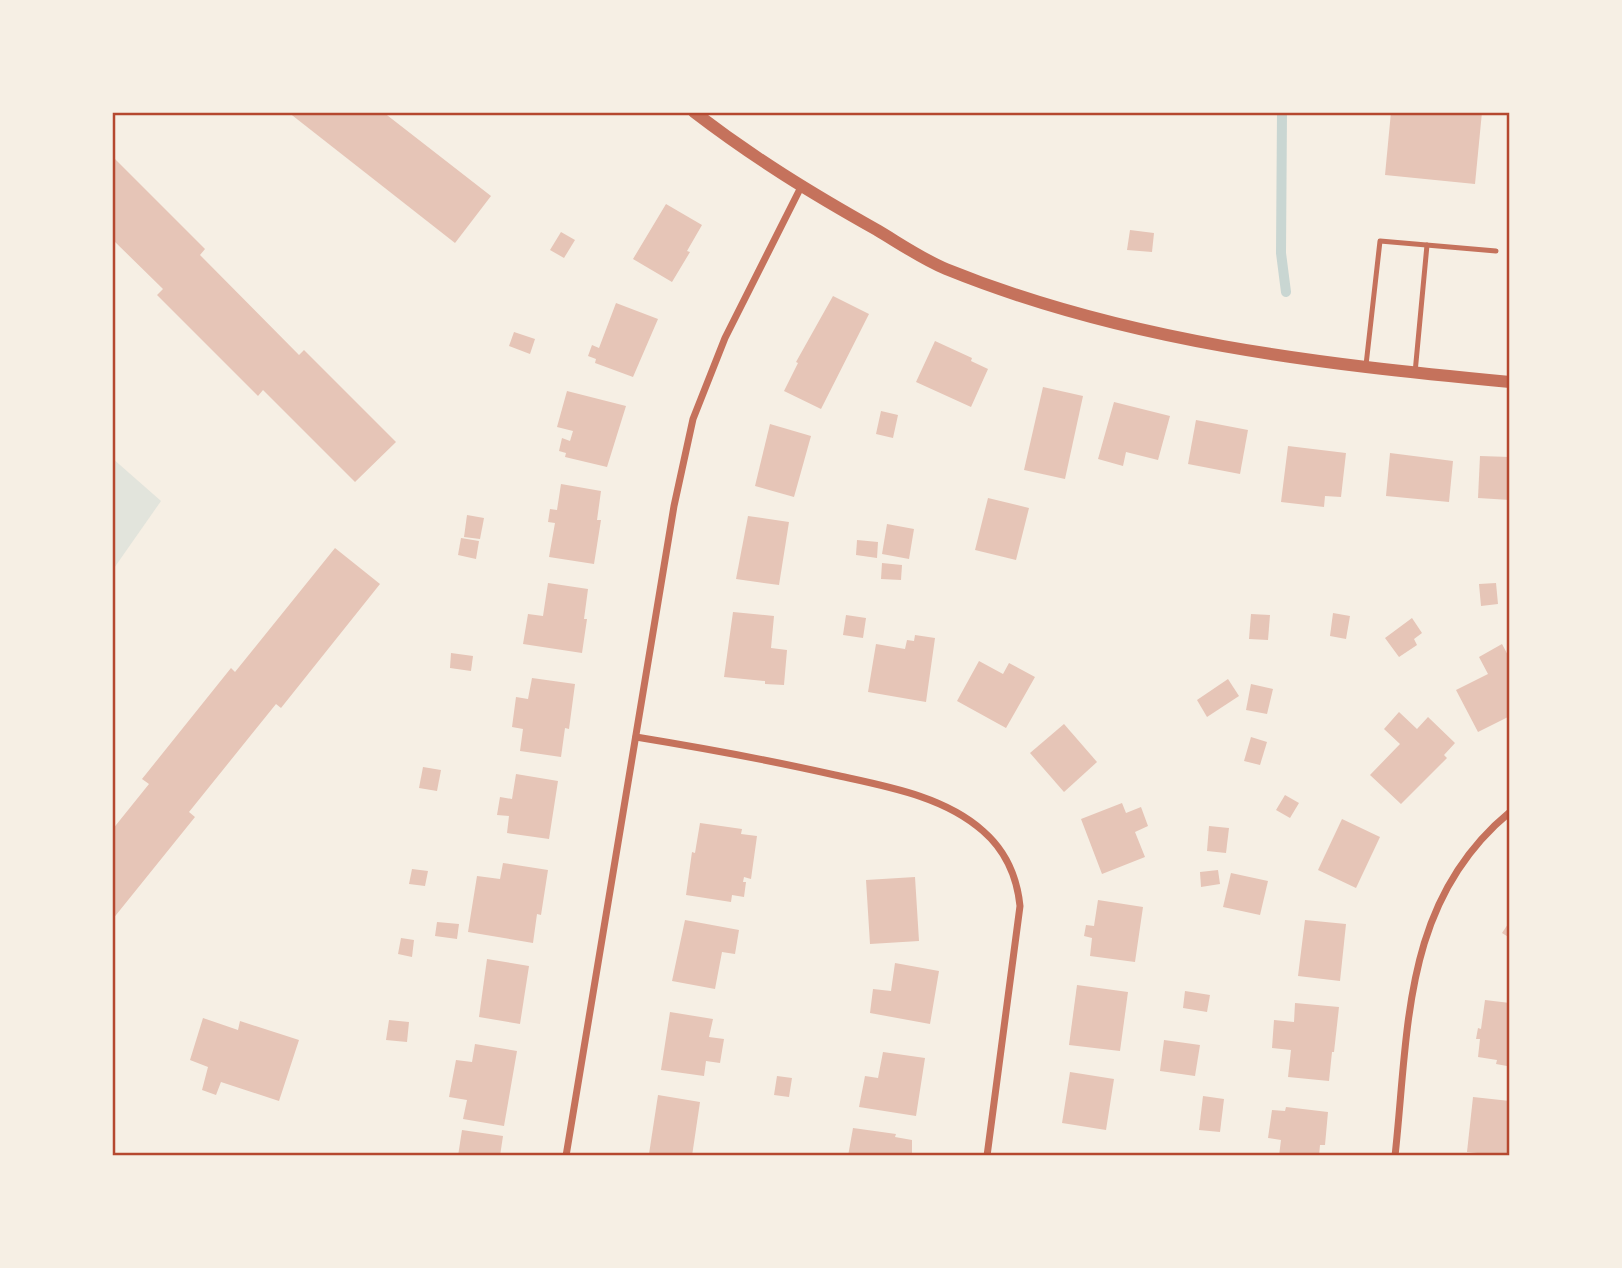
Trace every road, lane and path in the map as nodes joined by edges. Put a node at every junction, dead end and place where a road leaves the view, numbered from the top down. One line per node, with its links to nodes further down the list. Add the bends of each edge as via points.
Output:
1 (694, 112): 2 (street)
2 (801, 187): 5 (street, via 943,268 1062,310 1238,350); 8 (street, via 725,338 693,419)
3 (1427, 245): 4 (lane); 5 (lane, via 1380,241); 6 (lane)
4 (1496, 251)
5 (1365, 368): 6 (street)
6 (1415, 373): 7 (street)
7 (1510, 382)
8 (636, 737): 10 (street); 11 (street, via 772,760 881,785 958,814 998,847 1014,874 1020,906)
9 (1510, 812): 12 (street, via 1459,869 1427,930 1413,983)
10 (566, 1156)
11 (987, 1156)
12 (1395, 1156)

